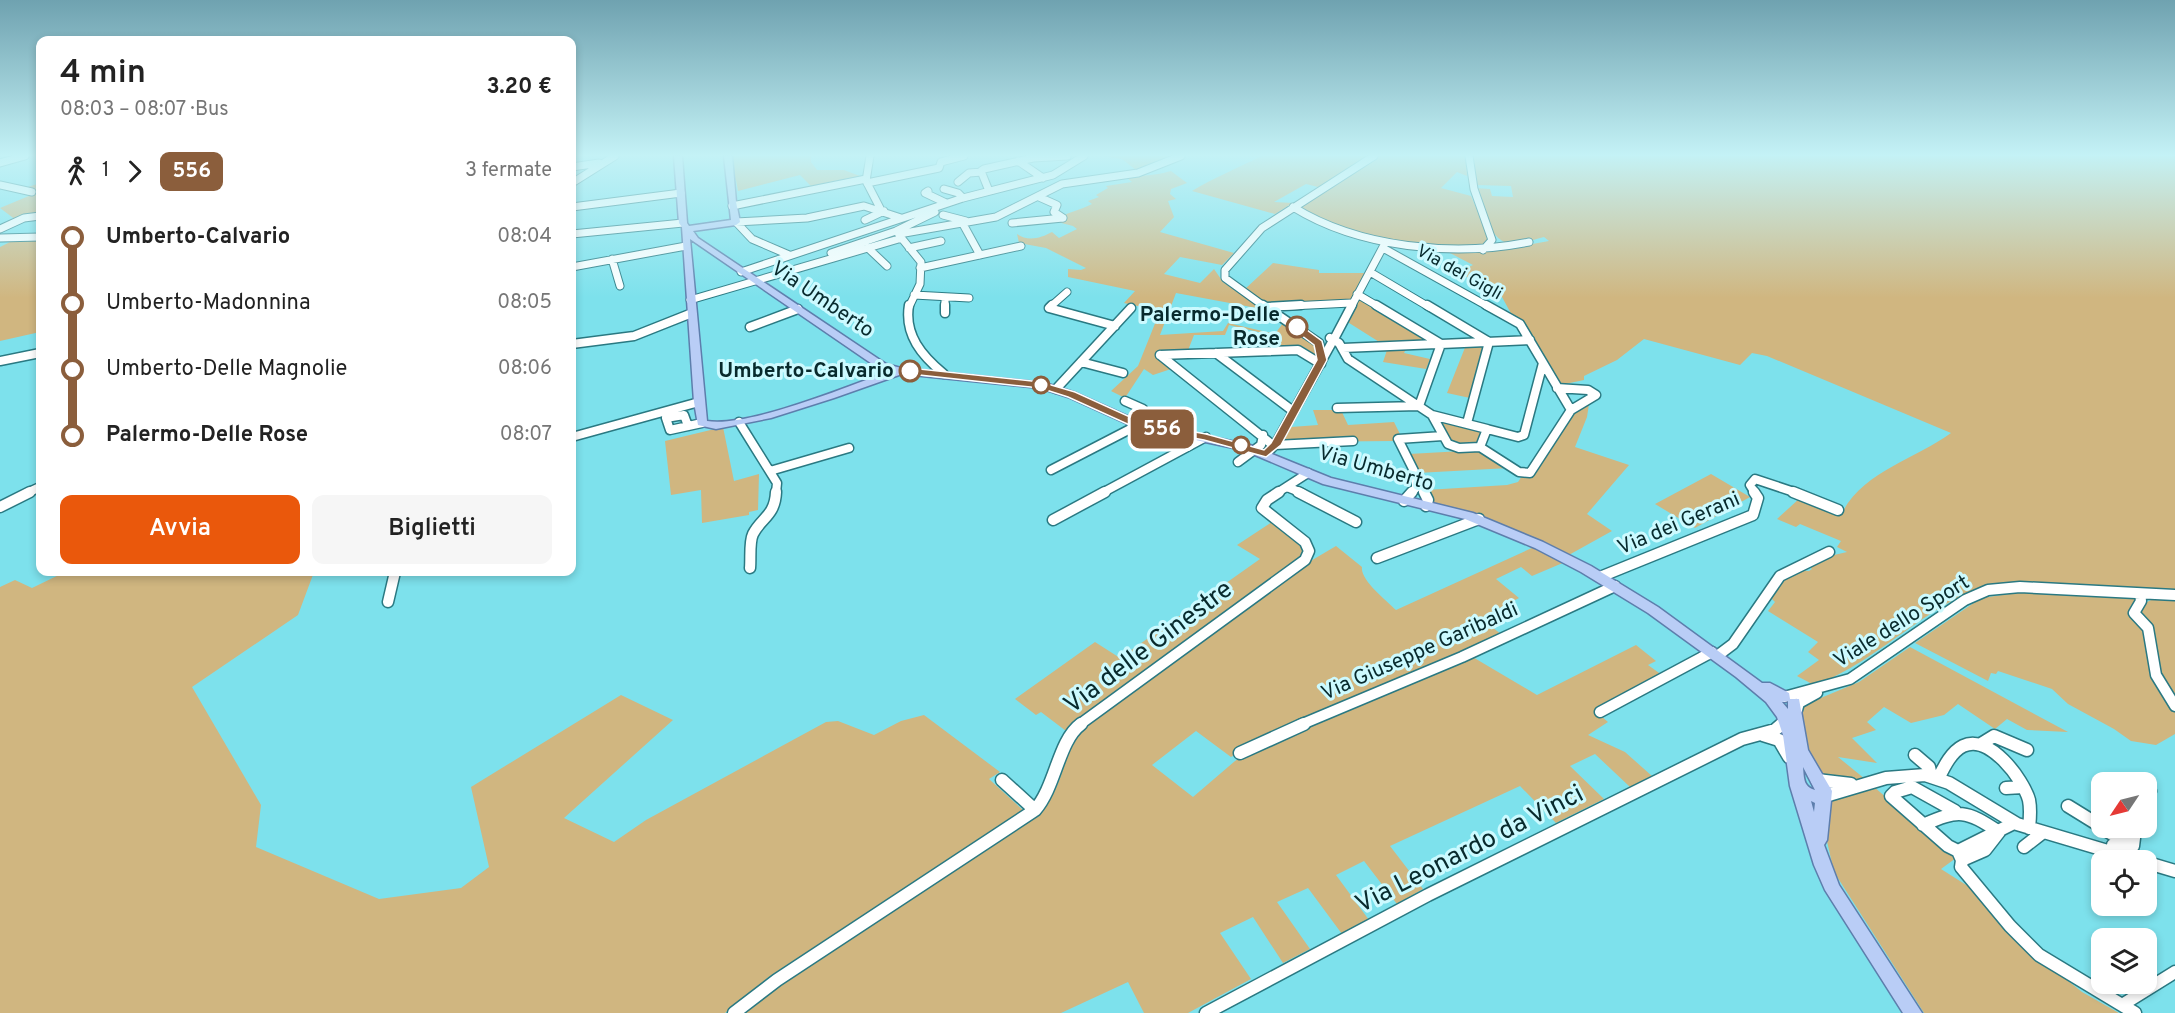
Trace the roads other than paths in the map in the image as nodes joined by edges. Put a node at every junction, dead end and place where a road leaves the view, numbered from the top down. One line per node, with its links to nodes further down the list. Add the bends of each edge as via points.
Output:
1 (601, 203): 11 (street)
2 (682, 203): 23 (main road)
3 (736, 203): 10 (street)
4 (878, 203): 13 (street)
5 (946, 203): 17 (street); 27 (street)
6 (1026, 203): 15 (street)
7 (1053, 203): 21 (street, via 1057,205 1054,212 1063,218)
8 (1299, 203): 12 (street)
9 (1478, 203): 34 (street)
10 (732, 204): 19 (main road)
11 (576, 206)
12 (1293, 207): 31 (street, via 1317,221); 58 (street, via 1257,232 1225,270 1228,281)
13 (881, 208): 17 (street); 18 (street); 19 (street, via 864,206 807,218)
14 (943, 214): 20 (street)
15 (1003, 215): 20 (street); 21 (street)
16 (36, 216): 24 (street)
17 (900, 218): 40 (street)
18 (865, 220)
19 (736, 222): 23 (main road); 40 (street, via 752,239)
20 (971, 222): 22 (street)
21 (1012, 223): 25 (street)
22 (963, 224): 27 (street); 41 (street)
23 (684, 226): 26 (street); 35 (main road, Via Umberto)
24 (0, 229)
25 (1018, 232)
26 (576, 234)
27 (899, 234): 32 (street); 37 (street); 38 (street)
28 (36, 237): 29 (street)
29 (0, 238)
30 (941, 241): 38 (street)
31 (1388, 241): 34 (street, via 1435,251 1483,250); 39 (street)
32 (862, 242): 37 (street); 43 (street, via 824,255)
33 (1529, 242): 34 (street)
34 (1496, 243)
35 (686, 245): 42 (street); 47 (main road, Via Umberto); 56 (main road)
36 (1021, 246): 41 (street)
37 (869, 248): 43 (street); 45 (street)
38 (909, 248): 46 (street, via 921,262)
39 (1383, 248): 48 (street); 65 (street, Via dei Gigli, via 1520,324)
40 (789, 255): 47 (street)
41 (980, 255): 46 (street)
42 (612, 259): 44 (street); 50 (street)
43 (812, 264): 49 (street)
44 (576, 266)
45 (887, 266)
46 (920, 268): 53 (street, via 920,284)
47 (741, 272): 49 (main road, Via Umberto)
48 (1370, 272): 52 (street); 67 (street)
49 (755, 281): 56 (street); 60 (main road, Via Umberto)
50 (620, 286)
51 (1067, 292): 63 (street, via 1049,308)
52 (1357, 294): 57 (street); 69 (street)
53 (914, 295): 54 (street); 75 (street, via 906,322)
54 (945, 297): 55 (street); 62 (street)
55 (969, 297)
56 (690, 300): 61 (main road)
57 (1351, 303): 58 (street); 66 (street)
58 (1267, 307): 66 (street, via 1297,327)
59 (1131, 308): 63 (street)
60 (798, 309): 64 (street); 76 (main road, Via Umberto, via 876,362)
61 (692, 313): 68 (street, via 634,336); 82 (main road)
62 (945, 313)
63 (1115, 326): 73 (street)
64 (750, 327)
65 (1530, 340): 67 (street); 78 (street)
66 (1329, 341): 69 (street); 74 (street); 83 (street, via 1348,359)
67 (1489, 342): 69 (street); 89 (street)
68 (576, 343)
69 (1439, 344): 83 (street)
70 (1216, 353): 74 (street, via 1298,350); 86 (street); 94 (street, via 1160,355)
71 (36, 354): 72 (street)
72 (0, 361)
73 (1081, 362): 77 (street); 80 (street)
74 (1321, 362): 86 (street)
75 (931, 369): 76 (main road, Via Umberto); 80 (main road, Via Umberto)
76 (901, 371): 88 (main road)
77 (1123, 373)
78 (1544, 373): 79 (street); 93 (street, via 1521,436)
79 (1557, 388): 85 (street); 85 (street, via 1596,394)
80 (1056, 389): 92 (main road, Via Umberto)
81 (1125, 400): 92 (street, via 1143,409)
82 (699, 402): 90 (main road); 95 (street)
83 (1419, 405): 84 (street); 87 (street)
84 (1337, 408)
85 (1571, 410): 100 (street, via 1530,473 1519,472)
86 (1293, 411): 101 (street)
87 (1431, 414): 89 (street); 96 (street)
88 (739, 422): 90 (main road); 104 (street)
89 (1467, 422): 93 (street)
90 (704, 424): 91 (street)
91 (688, 426)
92 (1142, 426): 97 (main road, Via Umberto); 103 (street)
93 (1490, 430): 100 (street)
94 (1263, 435): 101 (street); 101 (street, via 1261,445)
95 (576, 436)
96 (1441, 436): 100 (street, via 1455,449); 106 (street, via 1398,439)
97 (1206, 437): 101 (main road, Via Umberto); 114 (street)
98 (1353, 441): 101 (street)
99 (849, 448): 104 (street)
100 (1483, 448)
101 (1268, 449): 102 (street); 105 (main road, Via Umberto)
102 (1238, 462)
103 (1051, 470)
104 (770, 471): 118 (street, via 777,483 776,500 767,519 753,534)
105 (1308, 473): 107 (street, Via delle Ginestre); 109 (main road, Via Umberto)
106 (1416, 477): 109 (street, via 1416,488); 110 (street, via 1428,500)
107 (1287, 487): 115 (street); 142 (street, Via delle Ginestre, via 1262,508 1305,542 1309,556 1077,727 1070,736 1048,797)
108 (36, 489): 111 (street)
109 (1404, 501): 110 (main road, Via Umberto)
110 (1426, 506): 113 (main road, Via Umberto)
111 (0, 507)
112 (1838, 510): 120 (street, Via dei Gerani, via 1755,479 1750,485 1758,498 1753,515)
113 (1474, 518): 117 (street); 120 (main road, Via Umberto)
114 (1053, 519)
115 (1356, 522)
116 (1829, 552): 125 (street, via 1782,574 1733,644)
117 (1377, 558)
118 (750, 568)
119 (394, 576): 124 (street)
120 (1600, 577): 121 (main road, Via Umberto)
121 (1615, 586): 125 (main road, Via Umberto); 133 (street, Via Giuseppe Garibaldi)
122 (2140, 594): 123 (street, Viale dello Sport); 126 (street, Viale dello Sport, via 1988,590 1965,600 1862,672); 128 (street, via 2141,601 2134,613 2148,628 2156,675)
123 (2175, 595)
124 (388, 602)
125 (1714, 654): 127 (main road, Via Umberto); 129 (street)
126 (1828, 687): 127 (street, Via Leonardo da Vinci); 127 (street)
127 (1787, 706): 130 (street, Via Leonardo da Vinci, via 1781,727); 137 (main road)
128 (2175, 706)
129 (1600, 712)
130 (1758, 734): 137 (street, via 1779,740); 161 (street, Via Leonardo da Vinci, via 1428,895)
131 (1982, 744): 132 (street, via 1994,736); 135 (street, via 1958,748); 139 (street, via 2021,780)
132 (2027, 750)
133 (1240, 753)
134 (1915, 755): 135 (street)
135 (1935, 778): 138 (street, via 1902,776); 145 (street)
136 (1002, 780): 142 (street)
137 (1812, 784): 138 (street); 138 (street); 155 (main road); 155 (main road, via 1820,813)
138 (1859, 784)
139 (2023, 787): 140 (street); 147 (street, via 2032,814)
140 (2006, 788)
141 (2068, 806): 144 (street)
142 (1035, 810): 160 (street, Via delle Ginestre, via 777,980)
143 (1955, 811): 146 (street); 146 (street, via 1912,787 1892,794); 148 (street, via 1971,813)
144 (2091, 821)
145 (2014, 823): 147 (street); 148 (street)
146 (1923, 825): 156 (street)
147 (2029, 828): 149 (street)
148 (1999, 832): 156 (street, via 1995,843 1968,859)
149 (2042, 833): 152 (street); 154 (street)
150 (2119, 838): 153 (street)
151 (2134, 838): 153 (street)
152 (2090, 846): 153 (street); 157 (street)
153 (2133, 846)
154 (2024, 847)
155 (1820, 856): 162 (main road, via 1833,890)
156 (1961, 858): 159 (street, via 1961,867 2026,943 2081,983)
157 (2175, 870)
158 (2175, 972): 159 (street)
159 (2122, 1005): 163 (street)
160 (734, 1013)
161 (1206, 1013)
162 (1913, 1013)
163 (2135, 1013)

